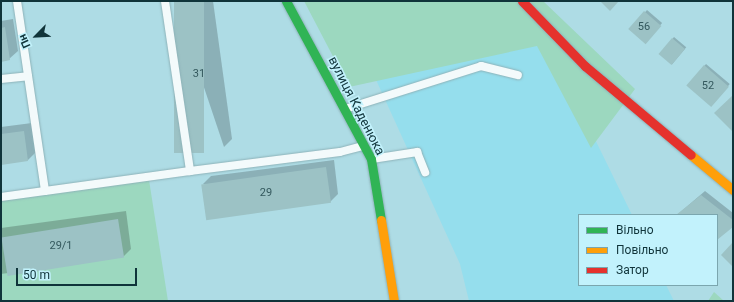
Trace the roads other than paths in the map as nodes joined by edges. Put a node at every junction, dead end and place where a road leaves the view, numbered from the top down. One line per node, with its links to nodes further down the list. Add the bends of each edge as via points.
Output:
1 (16, 1): 6 (lane)
2 (165, 1): 11 (lane)
3 (286, 1): 8 (street, вулиця Каденюка)
4 (522, 1): 13 (street, via 585,66)
5 (518, 75): 8 (lane, via 481,66)
6 (28, 76): 7 (lane); 14 (lane)
7 (1, 79)
8 (345, 110): 9 (street, вулиця Каденюка)
9 (364, 146): 10 (street, вулиця Каденюка); 11 (lane, via 340,152)
10 (372, 160): 12 (lane, via 417,152); 16 (street, вулиця Каденюка)
11 (190, 171): 14 (lane)
12 (425, 172)
13 (733, 190)
14 (45, 191): 15 (lane)
15 (1, 197)
16 (394, 301)

